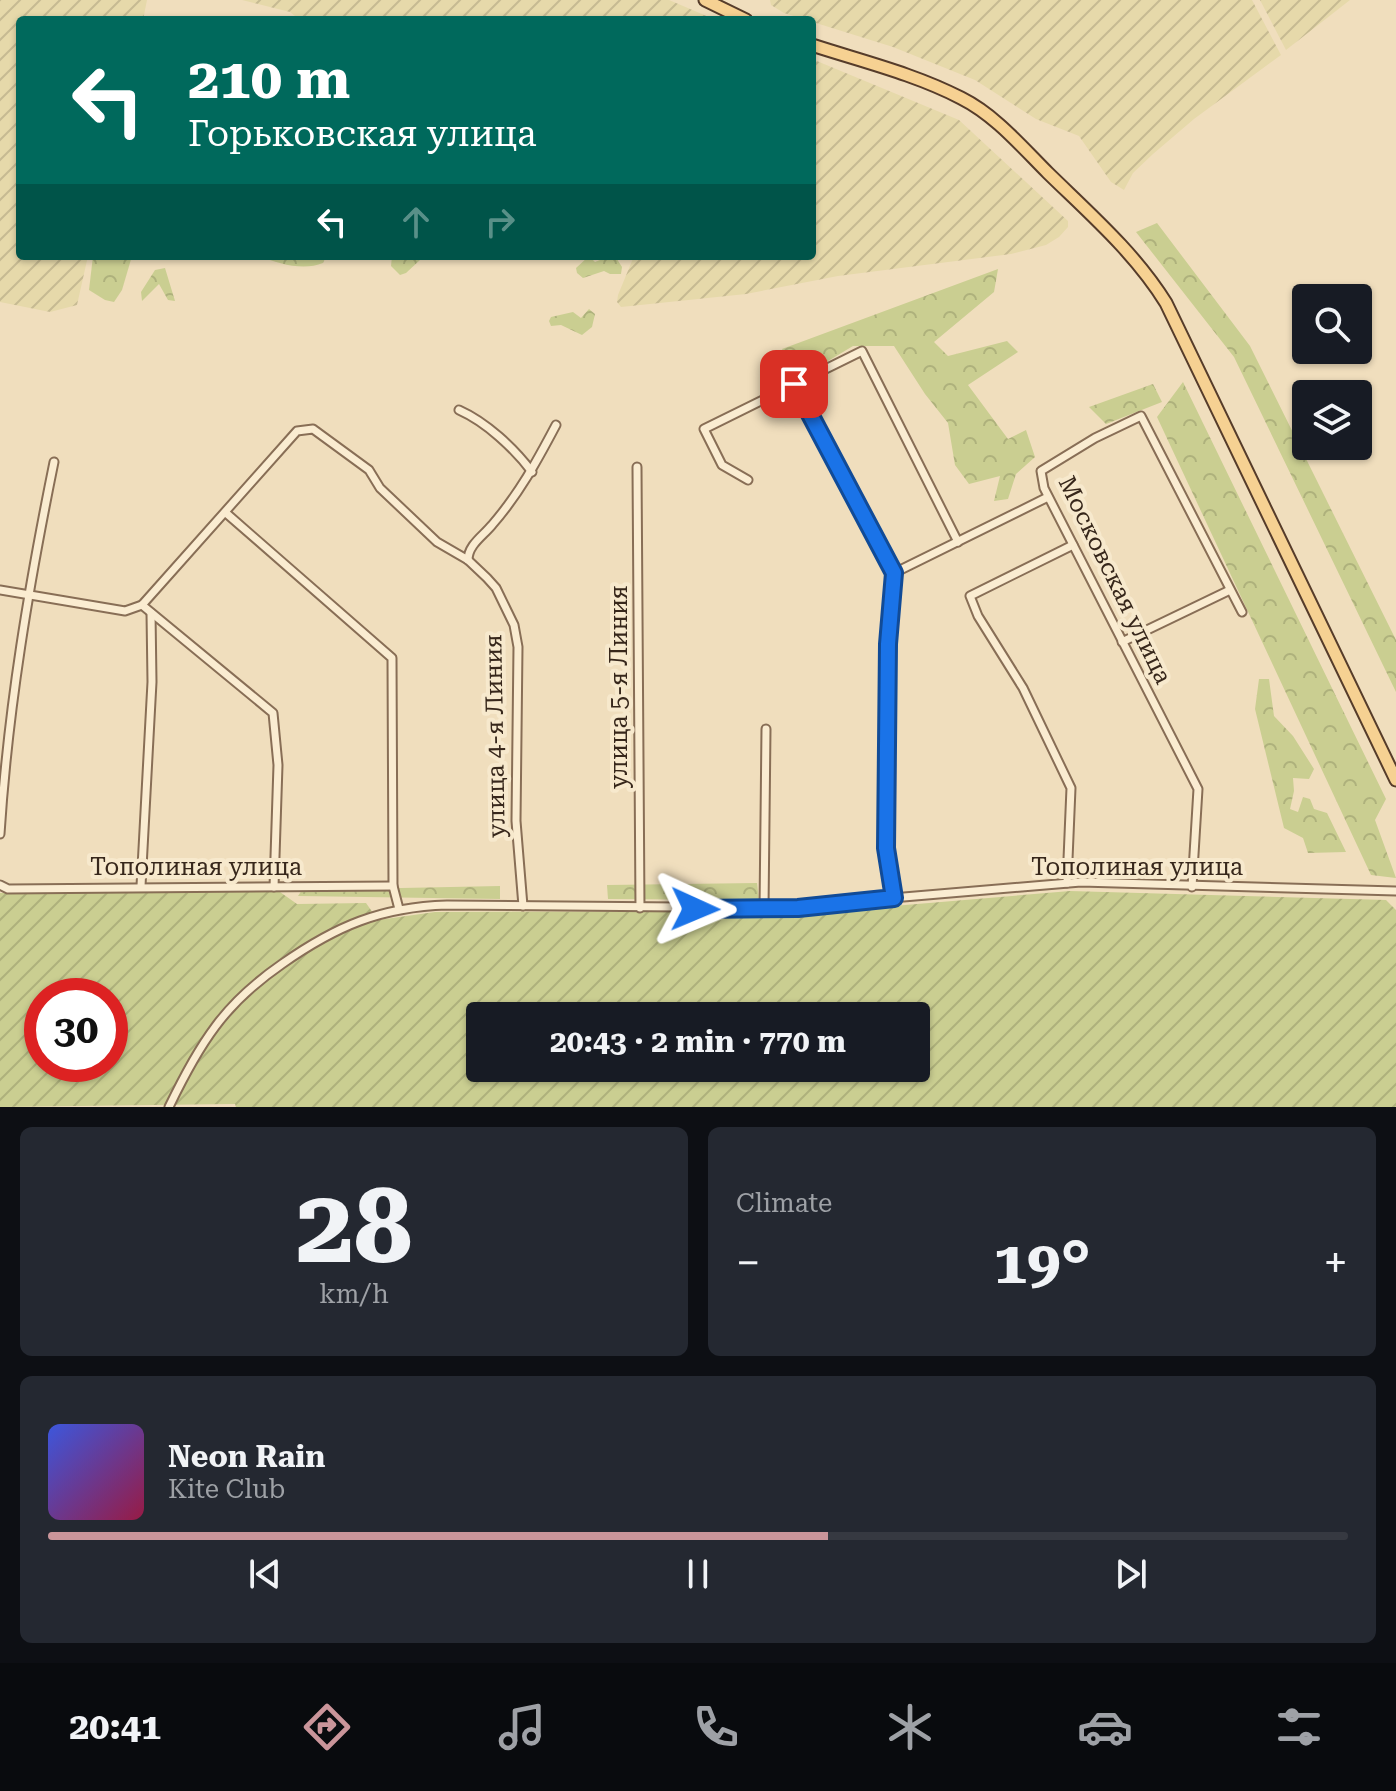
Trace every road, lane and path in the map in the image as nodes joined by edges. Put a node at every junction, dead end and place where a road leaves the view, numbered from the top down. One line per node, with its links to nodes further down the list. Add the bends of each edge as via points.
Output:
1 (709, 1): 2 (main road)
2 (738, 16)
3 (816, 46): 26 (main road, via 925,82 974,105 1118,241 1155,284)
4 (794, 384): 10 (street, via 704,429 722,465); 13 (street, via 862,351); 16 (street)
5 (459, 410): 9 (street, via 518,453)
6 (556, 425): 9 (street)
7 (54, 462): 19 (street)
8 (637, 467): 37 (street, улица 5-я Линия)
9 (532, 472): 15 (street, via 471,548)
10 (748, 480)
11 (1048, 497): 13 (street); 14 (street, Московская улица); 18 (street, Московская улица, via 1041,471 1141,416)
12 (226, 513): 15 (street, улица 4-я Линия, via 297,431 313,429 369,470 380,488 437,542); 20 (street); 31 (street, via 392,658)
13 (958, 542): 16 (street)
14 (1073, 545): 23 (street, Московская улица); 28 (street, via 970,596 1023,688 1071,788)
15 (468, 560): 36 (street, улица 4-я Линия, via 496,588 518,635 516,821)
16 (894, 573): 35 (street, via 886,848)
17 (0, 590): 19 (street)
18 (1230, 590): 21 (street, Московская улица); 23 (street)
19 (27, 596): 20 (street, via 125,611); 25 (street)
20 (142, 605): 22 (street)
21 (1242, 612)
22 (151, 613): 30 (street); 32 (street, via 273,713 278,765)
23 (1122, 642): 33 (street, Московская улица, via 1198,789)
24 (766, 729): 39 (street)
25 (3, 749): 27 (street)
26 (1396, 780)
27 (0, 834)
28 (1067, 883): 33 (street, Тополиная улица); 35 (street, Тополиная улица)
29 (0, 885): 30 (street, Тополиная улица)
30 (141, 886): 32 (street, Тополиная улица)
31 (393, 886): 32 (street, Тополиная улица); 38 (street)
32 (274, 887)
33 (1192, 887): 34 (street, Тополиная улица)
34 (1396, 891)
35 (894, 898): 39 (street, Тополиная улица)
36 (523, 906): 37 (street, Тополиная улица); 38 (street, Тополиная улица)
37 (640, 908): 39 (street, Тополиная улица)
38 (399, 909): 40 (street, Тополиная улица, via 339,928 257,981 215,1027)
39 (764, 909)
40 (169, 1107)

